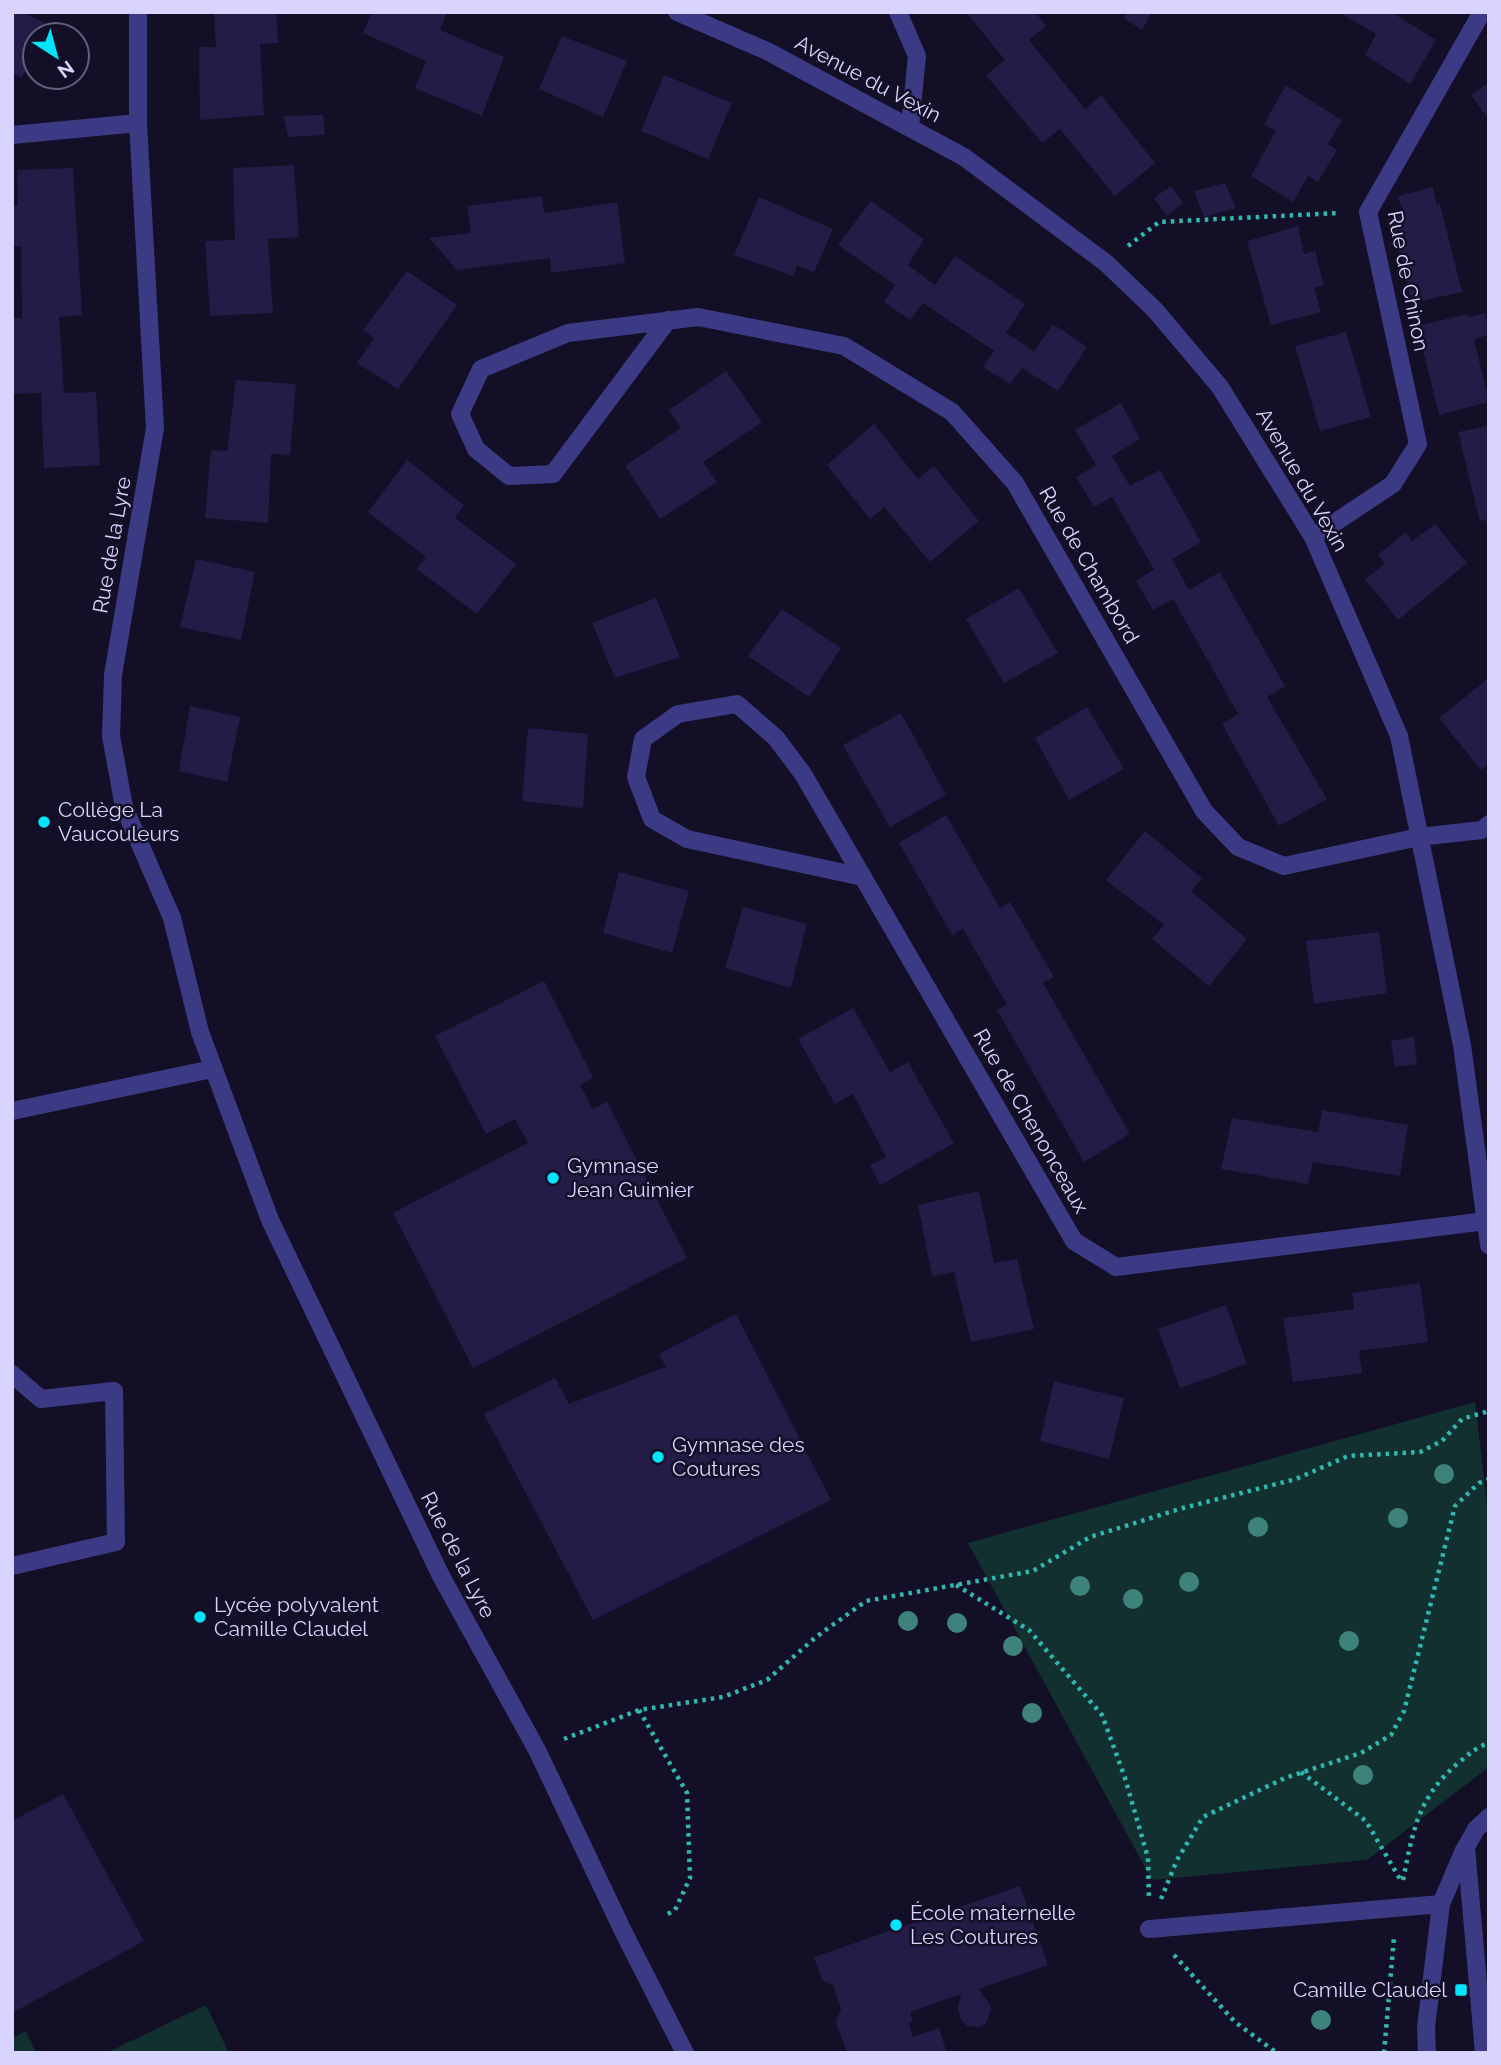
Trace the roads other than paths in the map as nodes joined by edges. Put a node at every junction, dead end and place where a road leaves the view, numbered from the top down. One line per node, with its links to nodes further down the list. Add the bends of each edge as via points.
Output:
1 (138, 12): 5 (street, Rue de la Lyre)
2 (677, 12): 6 (street, Avenue du Vexin, via 767,51)
3 (898, 12): 6 (street, via 917,56)
4 (1482, 12): 9 (street, Rue de Chinon, via 1368,212 1418,444 1393,484)
5 (138, 123): 7 (street); 13 (street, Rue de la Lyre, via 155,428 113,675 111,736 124,807 172,918)
6 (911, 127): 9 (street, Avenue du Vexin, via 964,157 1106,262 1155,310 1220,387)
7 (12, 135)
8 (668, 320): 8 (street, Rue de Chambord, via 568,332 481,369 460,414 476,449 509,476 553,474); 11 (street, Rue de Chambord, via 698,317 844,346 952,412 1015,483 1204,811 1238,847 1284,866)
9 (1314, 537): 11 (street, Avenue du Vexin, via 1399,736)
10 (1489, 824): 11 (street, Rue de Chambord, via 1482,830)
11 (1419, 837): 15 (street, Avenue du Vexin, via 1462,1045)
12 (863, 877): 12 (street, Rue de Chenonceaux, via 803,774 776,738 737,704 678,714 643,738 636,777 653,819 687,839); 15 (street, Rue de Chenonceaux, via 1074,1241 1115,1267)
13 (212, 1069): 14 (street); 23 (street, Rue de la Lyre, via 270,1220 423,1539 537,1749)
14 (12, 1111)
15 (1486, 1221): 16 (street, Avenue du Vexin)
16 (1489, 1245)
17 (12, 1374): 18 (street, via 41,1399 114,1391 116,1542)
18 (12, 1566)
19 (1489, 1817): 20 (street)
20 (1466, 1847): 21 (street); 25 (street)
21 (1441, 1904): 22 (street); 24 (street)
22 (1149, 1929)
23 (685, 2053)
24 (1427, 2053)
25 (1484, 2053)

